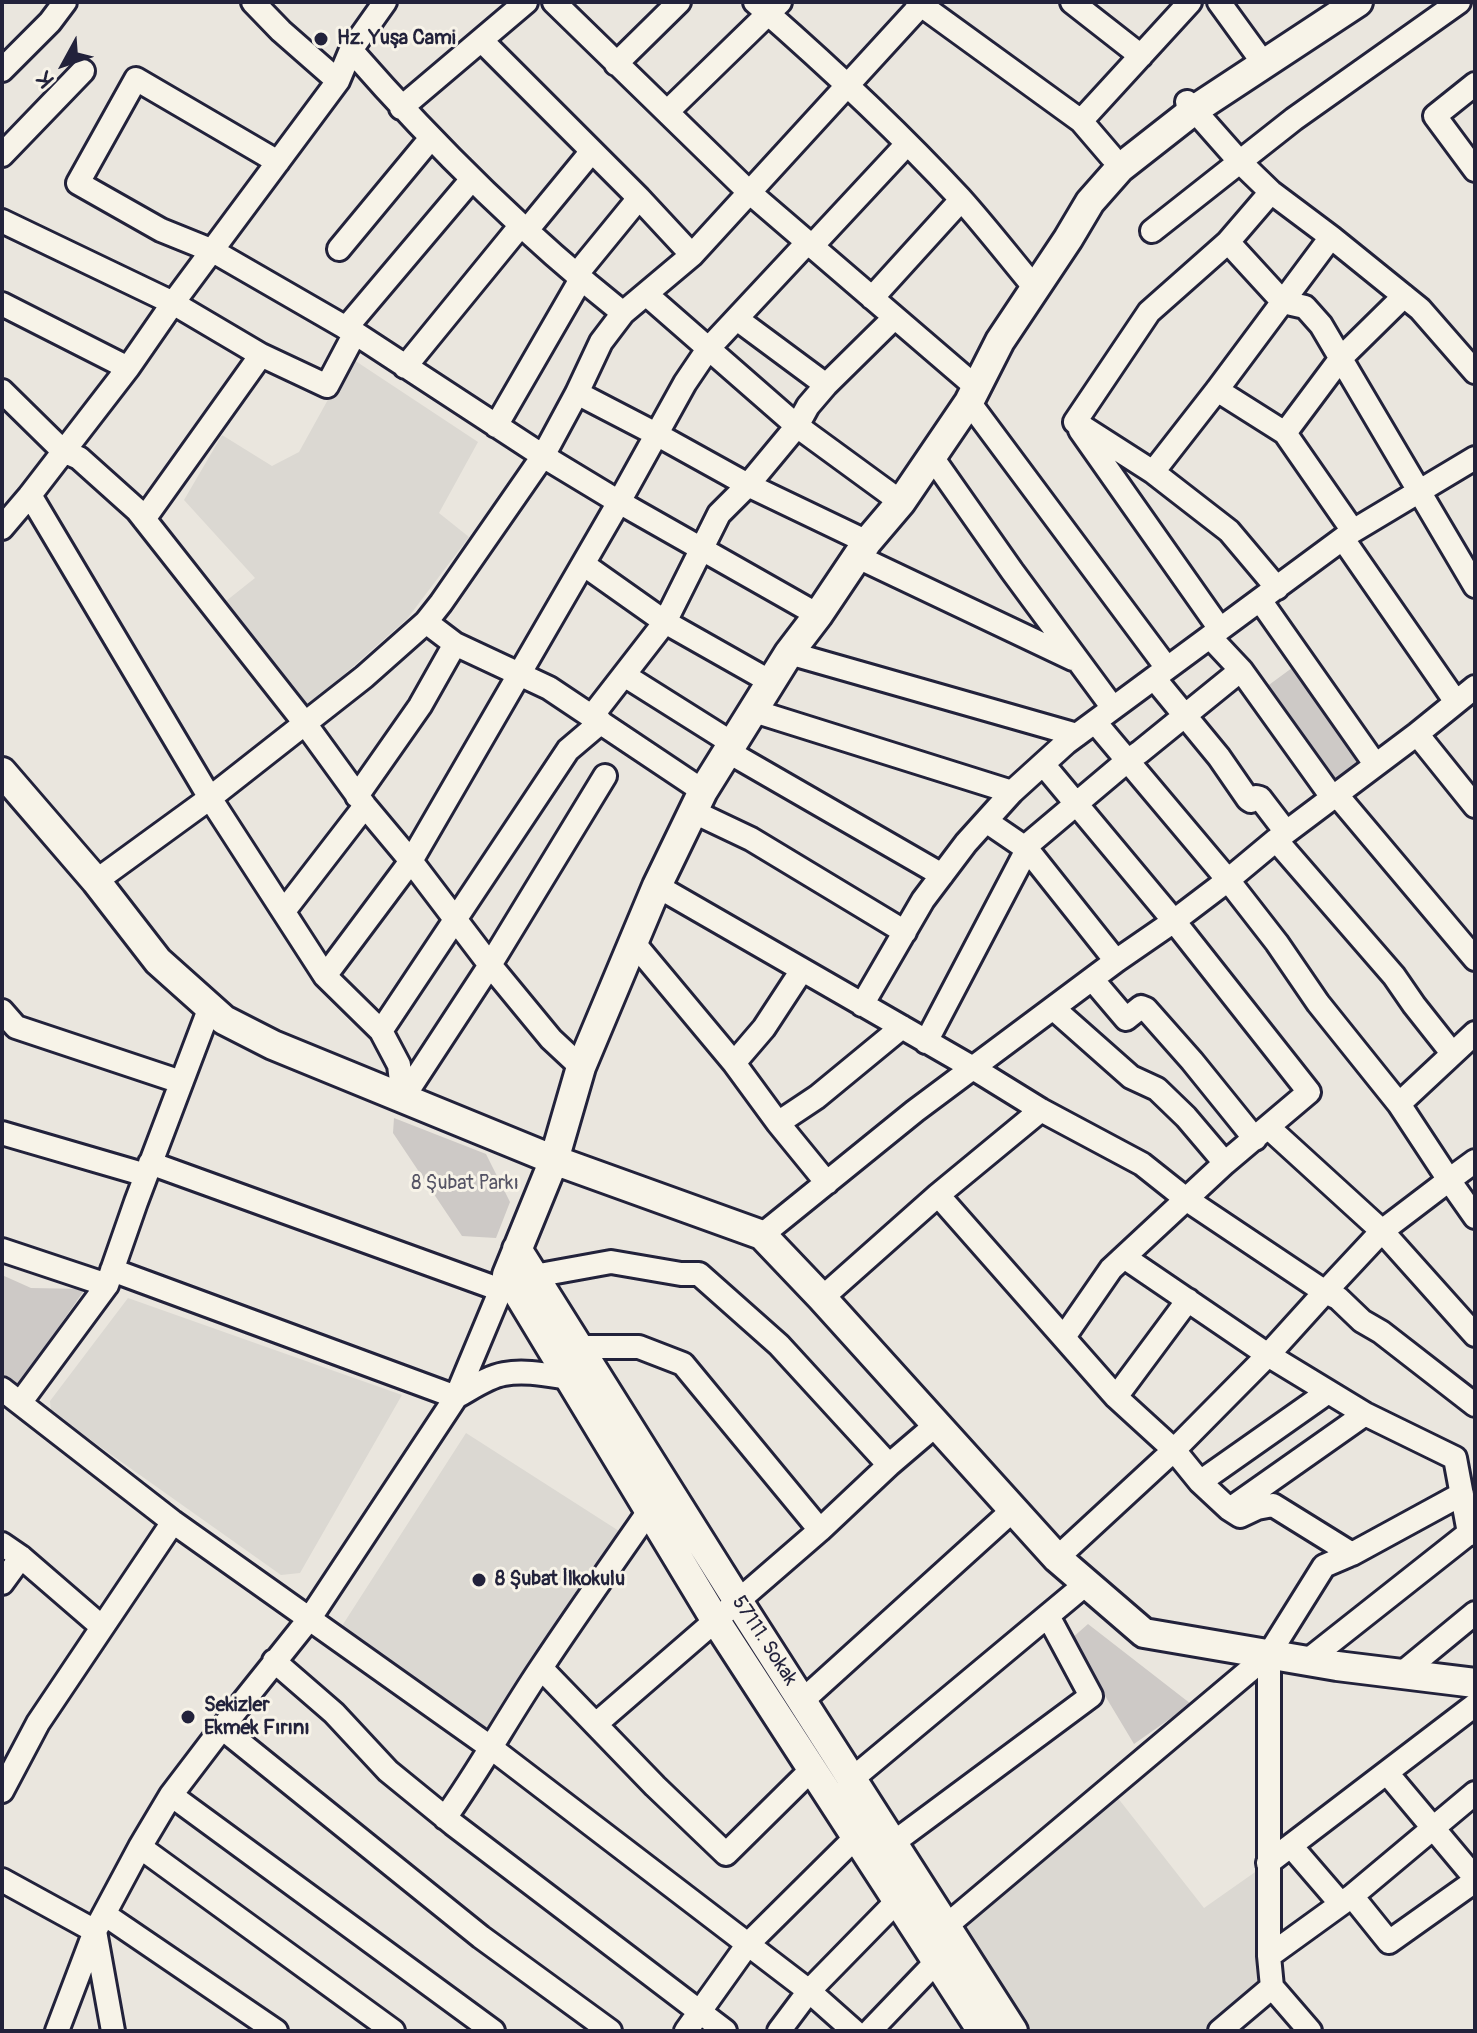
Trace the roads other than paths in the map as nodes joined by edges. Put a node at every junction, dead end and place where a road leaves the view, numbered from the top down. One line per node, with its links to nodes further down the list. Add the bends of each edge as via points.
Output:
1 (65, 2): 20 (street)
2 (253, 2): 22 (street)
3 (385, 2): 16 (street)
4 (526, 2): 15 (street)
5 (554, 2): 19 (street)
6 (679, 2): 19 (street)
7 (1072, 2): 18 (street)
8 (1190, 2): 18 (street)
9 (1220, 2): 17 (street)
10 (1329, 2): 17 (main road)
11 (1358, 2): 25 (main road)
12 (1459, 2): 35 (street)
13 (919, 3): 24 (street); 28 (street)
14 (768, 6): 24 (street); 27 (street)
15 (482, 41): 26 (street); 31 (street)
16 (351, 50): 22 (street); 26 (street)
17 (1256, 53): 25 (main road)
18 (1141, 56): 28 (street)
19 (616, 64): 27 (street)
20 (2, 70)
21 (83, 71): 32 (street)
22 (338, 81): 34 (street)
23 (1475, 84): 36 (street, via 1435,116)
24 (848, 86): 30 (street); 38 (street)
25 (1190, 106): 33 (main road); 35 (street); 52 (main road, via 1090,202)
26 (401, 108): 29 (street)
27 (667, 112): 38 (street)
28 (1081, 121): 33 (street)
29 (431, 138): 37 (street); 48 (street)
30 (907, 144): 41 (street); 47 (street)
31 (592, 151): 40 (street); 43 (street)
32 (2, 155)
33 (1111, 156): 52 (main road, via 1081,198)
34 (278, 162): 49 (street); 49 (street, via 136,79 78,183 161,230)
35 (1240, 162): 39 (street); 44 (street)
36 (1475, 170)
37 (472, 179): 43 (street); 62 (street)
38 (749, 192): 47 (street); 50 (street)
39 (1271, 192): 45 (street); 46 (street)
40 (639, 198): 50 (street); 51 (street)
41 (961, 200): 52 (street); 55 (street)
42 (2, 221): 57 (street)
43 (524, 228): 51 (street); 66 (street)
44 (1152, 231)
45 (1331, 237): 54 (street); 56 (street)
46 (1228, 242): 56 (street); 74 (street, via 1149,312)
47 (809, 245): 55 (street); 61 (street)
48 (339, 249)
49 (213, 251): 57 (street); 62 (street)
50 (692, 255): 53 (street)
51 (578, 277): 59 (street); 75 (street)
52 (1035, 288): 73 (main road)
53 (646, 294): 59 (street); 63 (street)
54 (1404, 296): 65 (street); 68 (street)
55 (872, 298): 60 (street)
56 (1283, 302): 65 (street, via 1305,307); 70 (street)
57 (173, 303): 64 (street); 67 (street)
58 (2, 304): 67 (street)
59 (623, 313): 72 (street, via 601,342)
60 (894, 318): 69 (street); 73 (street)
61 (737, 319): 63 (street); 69 (street)
62 (351, 331): 64 (street, via 327,386); 66 (street)
63 (708, 349): 76 (street); 78 (street)
64 (261, 355): 90 (street)
65 (1341, 358): 77 (street); 85 (street)
66 (405, 367): 75 (street)
67 (128, 368): 79 (street)
68 (1475, 372)
69 (826, 385): 76 (street)
70 (1217, 390): 77 (street); 83 (street)
71 (2, 391): 79 (street)
72 (577, 393): 78 (street); 80 (street)
73 (972, 394): 81 (main road); 105 (street)
74 (1075, 422): 83 (street); 100 (street)
75 (496, 426): 80 (street)
76 (797, 426): 84 (street); 88 (street)
77 (1285, 433): 91 (street)
78 (656, 434): 84 (street); 87 (street)
79 (63, 451): 86 (street); 90 (street, via 79,458)
80 (543, 456): 87 (street); 98 (street)
81 (932, 457): 88 (main road); 103 (street)
82 (1475, 458): 85 (street)
83 (1153, 472): 96 (street, via 1229,531)
84 (748, 485): 92 (street, via 719,514); 93 (street)
85 (1420, 490): 91 (street); 95 (street)
86 (30, 495): 89 (street); 125 (street)
87 (619, 502): 92 (street); 94 (street)
88 (901, 502): 93 (main road)
89 (6, 515)
90 (144, 519): 115 (street)
91 (1348, 535): 96 (street); 110 (street)
92 (701, 548): 97 (street); 99 (street)
93 (862, 550): 97 (main road); 103 (street)
94 (583, 564): 99 (street); 106 (street)
95 (1475, 586)
96 (1269, 594): 100 (street); 120 (street)
97 (818, 615): 102 (main road)
98 (426, 622): 101 (street); 115 (street)
99 (665, 622): 107 (street); 108 (street)
100 (1215, 633): 104 (street); 105 (street)
101 (455, 644): 106 (street); 126 (street)
102 (789, 653): 108 (main road); 114 (street)
103 (1078, 662): 114 (street)
104 (1241, 670): 112 (street); 124 (street)
105 (1160, 673): 112 (street); 114 (street)
106 (518, 674): 113 (street); 133 (street)
107 (624, 675): 113 (street); 117 (street)
108 (771, 682): 111 (main road)
109 (1475, 687): 110 (street)
110 (1456, 702): 116 (street)
111 (754, 711): 117 (main road); 123 (street)
112 (1186, 716): 118 (street); 131 (street, via 1248,799 1260,798)
113 (596, 719): 127 (street); 139 (street, via 568,750)
114 (1095, 721): 118 (street); 119 (street)
115 (304, 722): 125 (street); 126 (street)
116 (1417, 734): 120 (street); 129 (street)
117 (730, 747): 127 (main road); 134 (street)
118 (1127, 761): 128 (street); 135 (street)
119 (1043, 764): 123 (street); 128 (street)
120 (1375, 764): 124 (street)
121 (2, 772): 136 (main road)
122 (605, 776): 145 (street)
123 (1012, 792): 130 (street)
124 (1334, 795): 131 (street); 143 (street)
125 (210, 798): 136 (street); 138 (street)
126 (361, 801): 133 (street); 138 (street)
127 (698, 801): 137 (main road); 141 (street)
128 (1076, 804): 132 (street); 140 (street)
129 (1475, 806)
130 (986, 821): 132 (street); 134 (street)
131 (1281, 836): 135 (street); 157 (street)
132 (1027, 849): 144 (street); 156 (street)
133 (411, 861): 139 (street); 147 (street)
134 (942, 875): 141 (street)
135 (1228, 880): 140 (street); 163 (street)
136 (96, 881): 150 (main road, via 158,961)
137 (657, 886): 142 (main road); 146 (street)
138 (284, 911): 147 (street)
139 (455, 920): 145 (street); 154 (street)
140 (1174, 921): 144 (street); 167 (street, via 1309,1092)
141 (905, 932): 149 (street)
142 (633, 942): 158 (street); 159 (main road)
143 (1475, 959)
144 (1116, 961): 148 (street)
145 (490, 965): 159 (street); 162 (street)
146 (802, 970): 149 (street); 158 (street)
147 (325, 976): 154 (street)
148 (1092, 979): 151 (street); 167 (street, via 1126,1019 1144,1007)
149 (862, 1005): 153 (street)
150 (210, 1007): 161 (street); 162 (main road, via 273,1045)
151 (1053, 1008): 160 (street); 170 (street, via 1131,1077 1157,1089)
152 (2, 1011): 161 (street, via 16,1027)
153 (902, 1027): 156 (street); 165 (street)
154 (381, 1031): 162 (street, via 399,1065)
155 (1475, 1033): 157 (street)
156 (926, 1042): 160 (street)
157 (1452, 1053): 163 (street)
158 (734, 1063): 165 (street)
159 (581, 1067): 168 (main road)
160 (973, 1068): 164 (street); 173 (street)
161 (181, 1082): 171 (street)
162 (403, 1098): 168 (main road)
163 (1399, 1104): 172 (street)
164 (1041, 1110): 174 (street); 175 (street, via 1142,1164)
165 (778, 1123): 173 (street)
166 (2, 1133): 171 (street)
167 (1262, 1133): 170 (street); 177 (street)
168 (554, 1160): 178 (main road); 181 (main road)
169 (1475, 1161): 172 (street)
170 (1225, 1163): 175 (street)
171 (148, 1169): 181 (street); 182 (street)
172 (1449, 1180): 176 (street); 177 (street)
173 (827, 1183): 178 (street)
174 (938, 1195): 184 (street); 187 (street)
175 (1186, 1199): 180 (street); 183 (street)
176 (1475, 1217)
177 (1382, 1231): 183 (street); 186 (street)
178 (762, 1235): 184 (main road)
179 (2, 1250): 182 (street)
180 (1124, 1257): 185 (street); 187 (street)
181 (515, 1272): 188 (main road, 57111. Sokak); 190 (main road); 193 (street); 199 (street, via 611,1262 699,1274 779,1345)
182 (110, 1278): 192 (street); 193 (street)
183 (1325, 1292): 189 (street); 195 (street)
184 (822, 1298): 197 (main road)
185 (1188, 1300): 189 (street); 194 (street)
186 (1475, 1335)
187 (1064, 1337): 194 (street)
188 (579, 1347): 206 (street, via 639,1347 683,1364); 214 (main road, 57111. Sokak)
189 (1268, 1355): 191 (street); 198 (street)
190 (569, 1378): 193 (street, via 503,1374); 204 (main road)
191 (1328, 1392): 196 (street); 200 (street)
192 (11, 1396): 205 (street)
193 (456, 1397): 217 (street)
194 (1116, 1397): 198 (street)
195 (1475, 1405)
196 (1365, 1414): 201 (street, via 1455,1458); 202 (street)
197 (937, 1424): 199 (street); 203 (main road)
198 (1174, 1450): 200 (street); 211 (street)
199 (889, 1465): 206 (street)
200 (1200, 1482): 202 (street)
201 (1462, 1494): 207 (street); 209 (street)
202 (1229, 1509): 209 (street, via 1240,1516 1273,1505)
203 (1013, 1510): 211 (main road); 226 (street)
204 (649, 1511): 218 (main road); 223 (street)
205 (173, 1522): 217 (street); 219 (street)
206 (820, 1530): 214 (street)
207 (1472, 1533): 222 (street)
208 (2, 1544): 210 (street)
209 (1352, 1554): 220 (street, via 1324,1566)
210 (21, 1557): 212 (street); 219 (street)
211 (1057, 1558): 213 (main road)
212 (2, 1583)
213 (1087, 1583): 216 (street); 220 (main road, via 1144,1633)
214 (738, 1601): 218 (street); 226 (main road, 57111. Sokak)
215 (1475, 1613): 224 (street)
216 (1048, 1616): 233 (street); 240 (street, via 1091,1696)
217 (310, 1618): 221 (street); 230 (street)
218 (716, 1621): 228 (street); 231 (main road)
219 (102, 1627): 234 (street, via 38,1723)
220 (1269, 1654): 222 (main road); 243 (street); 249 (street)
221 (274, 1661): 229 (street); 237 (street)
222 (1307, 1661): 224 (main road)
223 (541, 1668): 228 (street); 230 (street)
224 (1401, 1674): 225 (main road)
225 (1475, 1683)
226 (802, 1701): 233 (main road, 57111. Sokak)
227 (1475, 1705): 232 (street)
228 (596, 1724): 231 (street, via 726,1854)
229 (222, 1728): 236 (street); 261 (street, via 481,1937)
230 (490, 1747): 237 (street); 250 (street)
231 (812, 1769): 239 (main road)
232 (1387, 1773): 238 (street); 241 (street)
233 (852, 1779): 240 (main road, 57111. Sokak)
234 (2, 1791)
235 (1475, 1793): 238 (street)
236 (171, 1795): 242 (street); 260 (street)
237 (445, 1818): 255 (street)
238 (1432, 1827): 244 (street); 247 (street)
239 (856, 1837): 246 (main road); 250 (street)
240 (893, 1843): 249 (main road, 57111. Sokak)
241 (1291, 1846): 243 (street); 247 (street)
242 (140, 1847): 248 (street); 259 (street)
243 (1268, 1863): 251 (street)
244 (1475, 1879): 247 (street, via 1389,1942)
245 (2, 1880): 248 (street)
246 (898, 1900): 252 (main road); 254 (street)
247 (1347, 1900): 251 (street)
248 (100, 1923): 256 (street); 257 (street); 258 (street)
249 (946, 1926): 268 (main road, 57111. Sokak)
250 (748, 1944): 254 (street); 255 (street)
251 (1269, 1956): 253 (street)
252 (937, 1961): 266 (street); 267 (main road)
253 (1272, 1987): 269 (street); 270 (street)
254 (809, 1991): 264 (street); 265 (street)
255 (701, 2011): 262 (street); 263 (street)
256 (57, 2031)
257 (113, 2031)
258 (276, 2031)
259 (393, 2031)
260 (493, 2031)
261 (610, 2031)
262 (686, 2031)
263 (725, 2031)
264 (779, 2031)
265 (854, 2031)
266 (870, 2031)
267 (982, 2031)
268 (1013, 2031)
269 (1220, 2031)
270 (1310, 2031)

